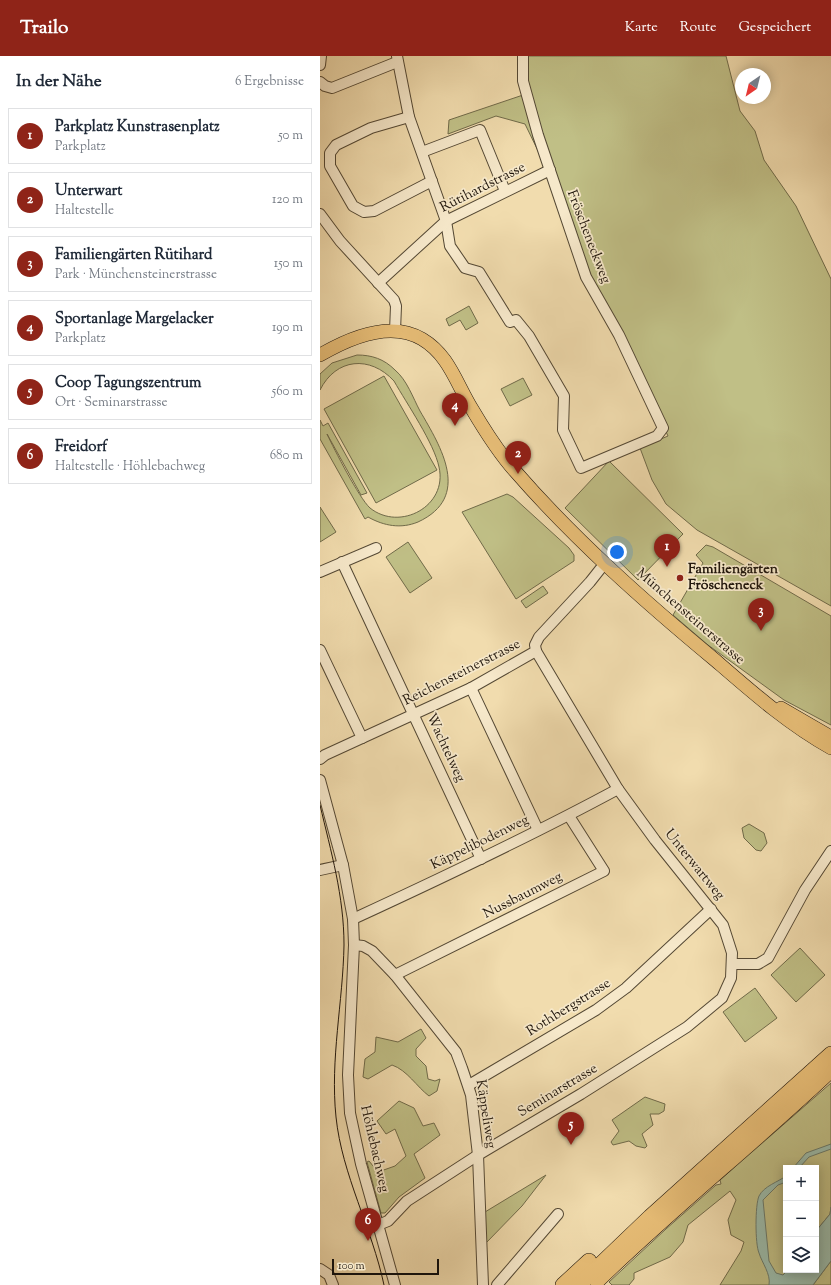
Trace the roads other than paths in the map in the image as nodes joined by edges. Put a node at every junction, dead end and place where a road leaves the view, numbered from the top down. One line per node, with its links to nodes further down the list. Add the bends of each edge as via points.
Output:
1 (321, 56): 4 (street)
2 (523, 56): 8 (street, Fröscheneckweg, via 523,81)
3 (397, 59): 5 (street, via 332,88); 6 (street)
4 (320, 65)
5 (320, 82)
6 (409, 116): 7 (street); 9 (street, via 371,128 336,145 330,153 330,166 353,206 364,212 374,211)
7 (422, 152): 9 (street); 10 (street, via 480,130)
8 (550, 170): 10 (street, Rütihardstrasse); 12 (street, Fröscheneckweg, via 586,277 619,335 663,428 657,436 581,468 563,430 564,396 526,332 516,320 510,322 479,272 465,268 458,259 450,246)
9 (432, 181): 12 (street)
10 (504, 191): 12 (street, Rütihardstrasse)
11 (320, 214): 13 (street, via 340,241)
12 (446, 221): 13 (street, Rütihardstrasse)
13 (378, 283): 14 (street, via 395,302)
14 (395, 331): 15 (main road, Münchensteinerstrasse, via 379,331 360,337); 18 (main road, Münchensteinerstrasse, via 406,332 422,339 443,356 471,407 502,455 551,511)
15 (320, 355)
16 (376, 548): 17 (street)
17 (342, 562): 19 (street); 24 (street, Wachtelweg)
18 (605, 563): 21 (street, Reichensteinerstrasse, via 539,637 535,646); 23 (main road, Münchensteinerstrasse, via 666,620)
19 (320, 572)
20 (320, 650): 26 (street)
21 (536, 651): 22 (street, Reichensteinerstrasse); 30 (street, Unterwartweg)
22 (471, 688): 24 (street, Reichensteinerstrasse); 32 (street)
23 (763, 700): 25 (main road, Münchensteinerstrasse, via 790,712); 27 (main road, Münchensteinerstrasse, via 782,717)
24 (413, 714): 26 (street, Reichensteinerstrasse); 34 (street, Wachtelweg)
25 (831, 737)
26 (362, 738): 28 (street, Reichensteinerstrasse)
27 (831, 748)
28 (320, 759)
29 (320, 780): 35 (street, Höhlebachweg)
30 (618, 789): 31 (street, Käppelibodenweg); 37 (street, Unterwartweg)
31 (569, 816): 32 (street, Käppelibodenweg); 41 (street, Nussbaumweg, via 604,871)
32 (538, 830): 34 (street, Käppelibodenweg)
33 (831, 851): 40 (street, via 805,890 768,958 758,964)
34 (481, 859): 38 (street, Käppelibodenweg)
35 (343, 865): 36 (street); 38 (street, Höhlebachweg)
36 (320, 870)
37 (711, 909): 40 (street, Unterwartweg, via 729,939); 44 (street, Rothbergstrasse, via 626,988 596,1010)
38 (352, 919): 39 (street, Höhlebachweg)
39 (354, 945): 41 (street, Käppeliweg, via 372,951); 48 (street, Höhlebachweg, via 349,1100 353,1134)
40 (733, 964): 45 (street, Seminarstrasse, via 732,978 722,998 687,1027)
41 (395, 975): 44 (street, Käppeliweg, via 456,1052)
42 (831, 1054): 46 (highway)
43 (831, 1071): 49 (highway)
44 (469, 1085): 45 (street, Käppeliweg)
45 (478, 1155): 48 (street, Seminarstrasse, via 407,1201 388,1221); 53 (street, Käppeliweg)
46 (687, 1182): 55 (highway, via 676,1186); 56 (highway)
47 (558, 1214): 54 (street)
48 (378, 1225): 52 (street, Höhlebachweg)
49 (638, 1241): 57 (highway); 58 (highway, via 625,1260)
50 (320, 1269): 51 (street, via 330,1275)
51 (333, 1285)
52 (395, 1285)
53 (483, 1285)
54 (497, 1285)
55 (563, 1285)
56 (579, 1285)
57 (593, 1285)
58 (600, 1285)

